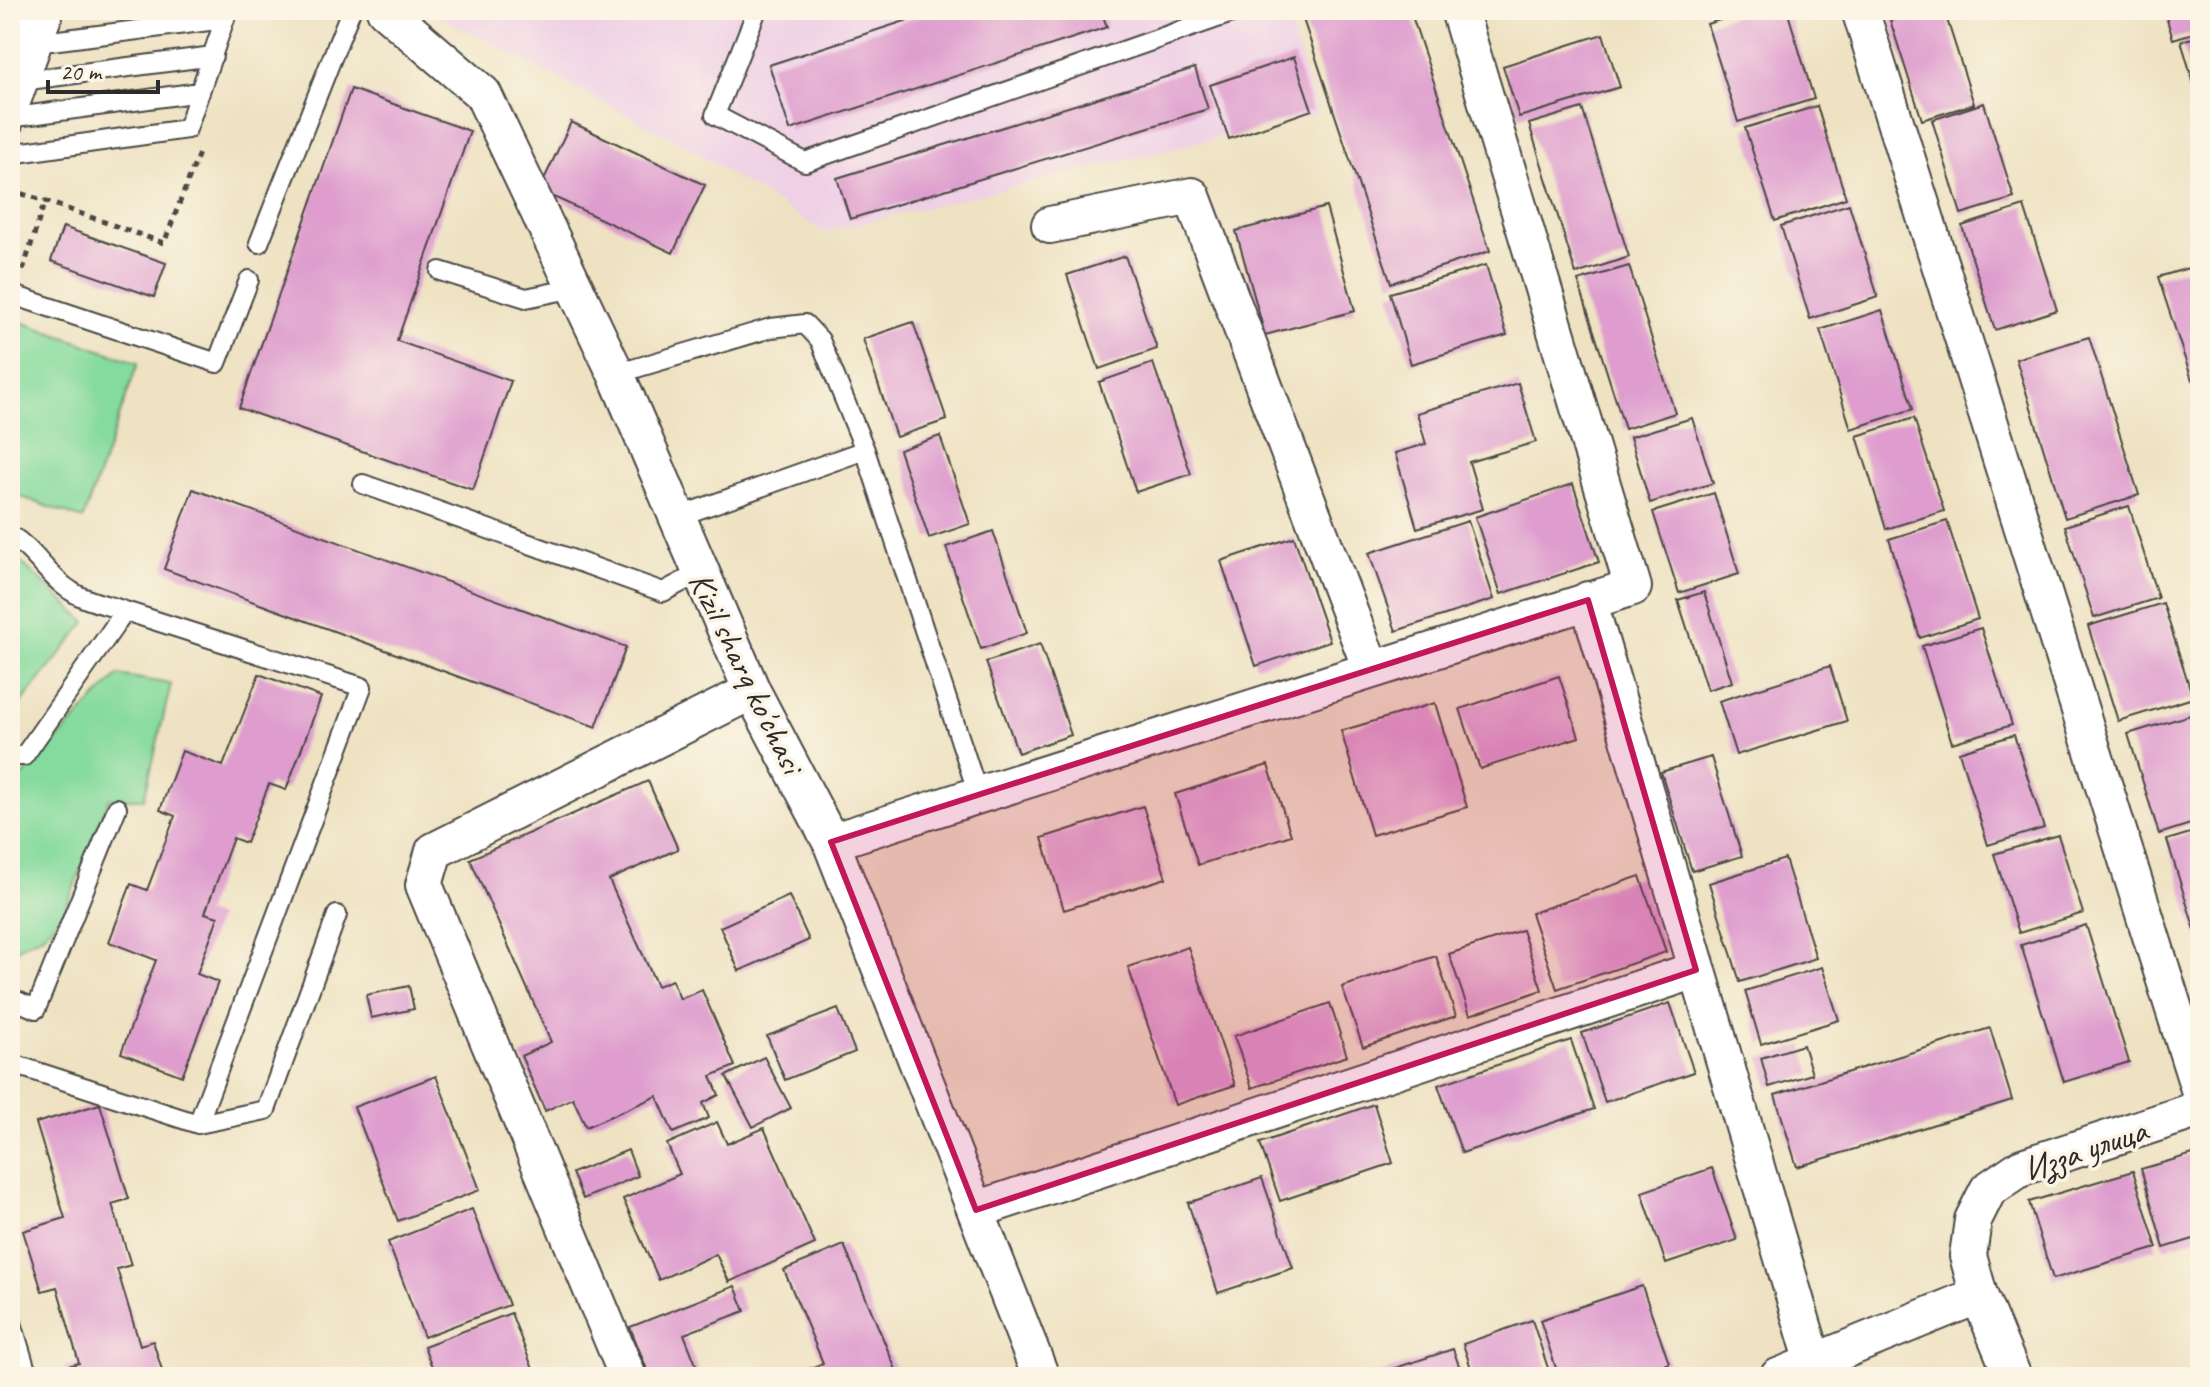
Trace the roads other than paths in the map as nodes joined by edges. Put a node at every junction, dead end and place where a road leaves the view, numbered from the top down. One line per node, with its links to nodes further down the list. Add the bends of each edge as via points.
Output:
1 (55, 10): 9 (lane)
2 (351, 10): 15 (lane)
3 (385, 10): 18 (street, Kizil sharq ko'chasi, via 483,94)
4 (757, 10): 5 (lane, via 715,115 805,162)
5 (1240, 10)
6 (1459, 10): 26 (street, via 1633,587)
7 (1860, 10): 38 (street)
8 (227, 14): 9 (lane); 10 (lane)
9 (28, 49): 10 (lane); 12 (lane)
10 (213, 56): 11 (lane)
11 (200, 92): 12 (lane); 13 (lane, via 187,129)
12 (13, 125)
13 (10, 154)
14 (1050, 225): 28 (street, via 1192,196)
15 (259, 243)
16 (440, 271): 18 (lane, via 526,298)
17 (249, 280): 19 (lane, via 217,363)
18 (575, 288): 20 (street, Kizil sharq ko'chasi)
19 (12, 295)
20 (616, 374): 21 (lane, via 771,328 805,324 820,340); 23 (street, Kizil sharq ko'chasi)
21 (865, 450): 23 (lane); 31 (lane)
22 (363, 484): 25 (lane, via 663,592)
23 (677, 517): 25 (street, Kizil sharq ko'chasi)
24 (10, 535): 27 (lane, via 72,593)
25 (699, 573): 29 (street, Kizil sharq ko'chasi)
26 (1588, 600): 28 (street); 35 (street)
27 (125, 611): 30 (lane, via 24,756); 40 (lane, via 362,687)
28 (1371, 669): 31 (street)
29 (752, 691): 33 (street, Kizil sharq ko'chasi); 46 (street, via 434,851 424,885)
30 (10, 756)
31 (979, 797): 33 (street)
32 (117, 808): 36 (lane, via 36,1009)
33 (831, 842): 41 (street, Kizil sharq ko'chasi)
34 (337, 915): 40 (lane, via 266,1110)
35 (1696, 970): 41 (street); 44 (street)
36 (10, 998)
37 (10, 1063): 40 (lane)
38 (2200, 1092)
39 (2200, 1109): 42 (street, Изза улица, via 2022,1167 1988,1190 1973,1220 1968,1256)
40 (198, 1124)
41 (976, 1210): 47 (street, Kizil sharq ko'chasi)
42 (1979, 1295): 44 (street); 49 (street)
43 (10, 1316): 45 (lane)
44 (1814, 1363): 48 (street)
45 (28, 1377)
46 (628, 1377)
47 (1041, 1377)
48 (1778, 1377)
49 (2013, 1377)

